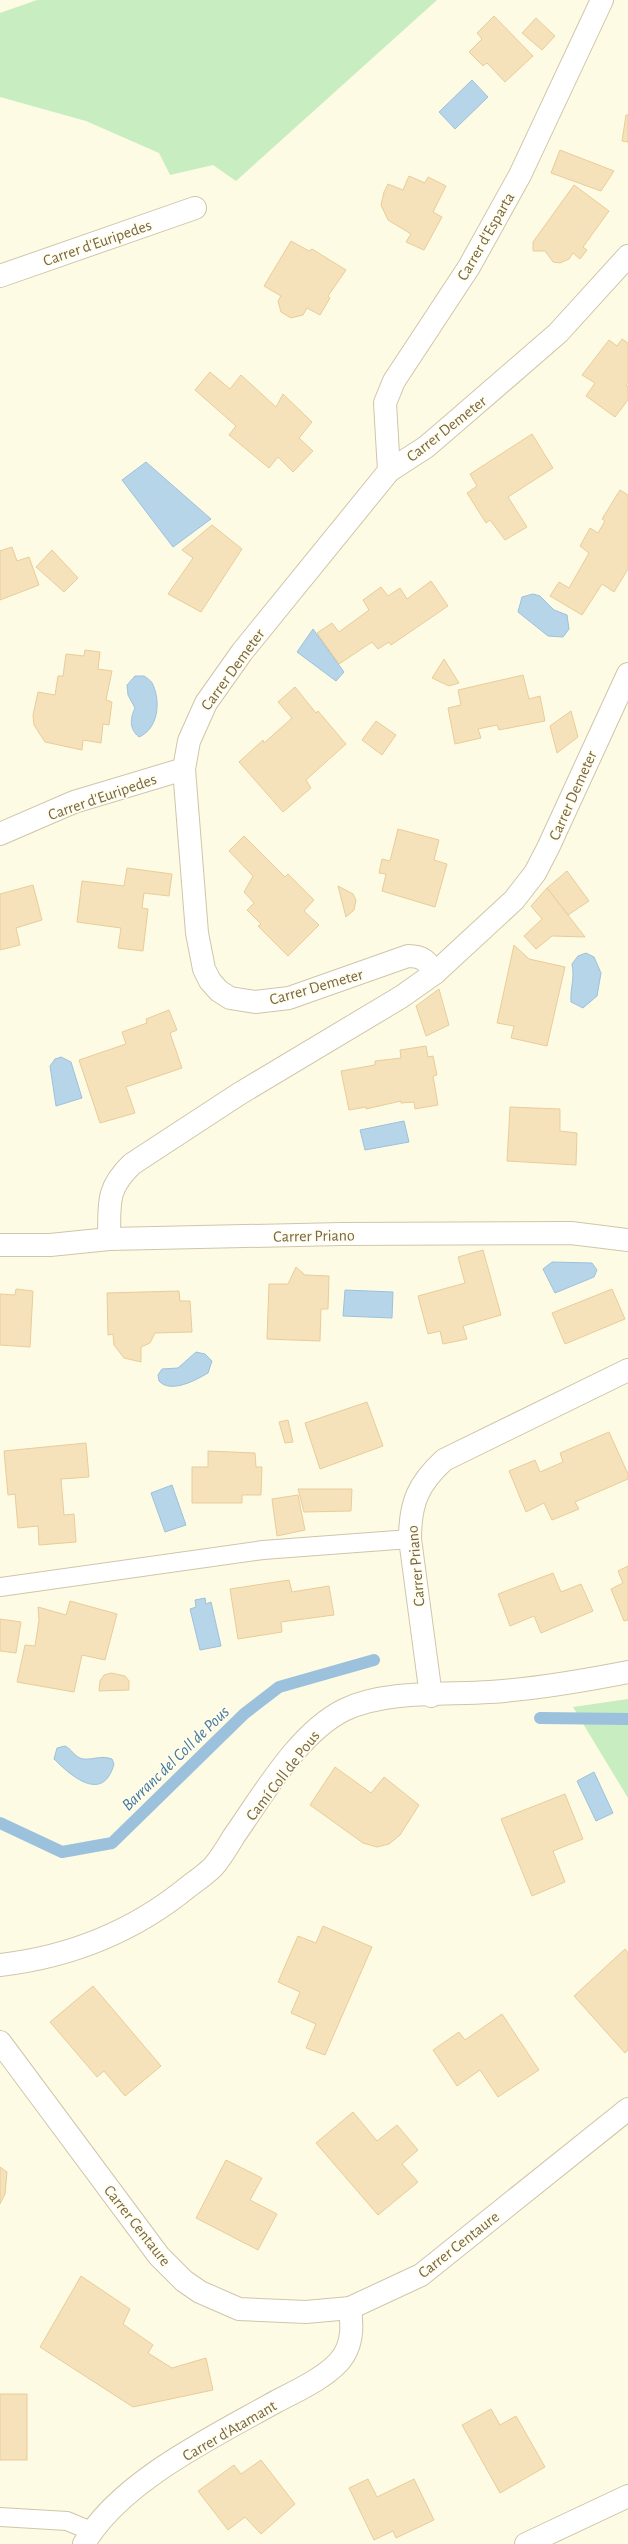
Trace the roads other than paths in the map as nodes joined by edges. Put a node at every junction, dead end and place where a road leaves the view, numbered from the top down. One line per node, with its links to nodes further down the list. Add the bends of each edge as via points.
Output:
1 (602, 0): 5 (street, Carrer d'Esparta, via 520,175 469,267 394,381 385,403)
2 (195, 208): 4 (street, Carrer d'Euripedes)
3 (628, 256): 5 (street, Carrer Demeter, via 558,333 448,428)
4 (0, 276)
5 (389, 471): 7 (street, Carrer Demeter, via 308,568 242,652 206,703 189,741)
6 (628, 674): 9 (street, Carrer Demeter, via 535,872 514,900)
7 (184, 769): 8 (street, Carrer d'Euripedes, via 74,802); 9 (street, Carrer Demeter, via 197,933 204,968 210,981 219,991 230,998 255,1002 289,998 408,956 419,956 428,962)
8 (0, 834)
9 (435, 973): 10 (street, Carrer Demeter, via 239,1094 132,1164 119,1176 110,1197)
10 (110, 1239): 11 (street, Carrer Priano, via 571,1233); 12 (street, Carrer Priano, via 50,1245)
11 (628, 1240)
12 (0, 1245)
13 (628, 1370): 14 (street, Carrer Priano, via 444,1460 418,1489 411,1516)
14 (410, 1539): 15 (lane, via 263,1550); 17 (street, Carrer Priano)
15 (0, 1587)
16 (628, 1672): 17 (street, Camí Coll de Pous, via 572,1684)
17 (431, 1696): 18 (street, Camí Coll de Pous, via 374,1700 345,1709 328,1720 310,1736 276,1777 213,1867 155,1912 120,1932 74,1950 27,1962)
18 (0, 1965)
19 (0, 2042): 21 (street, Carrer Centaure, via 159,2256 184,2281 216,2301 239,2309 306,2312)
20 (628, 2109): 21 (street, Carrer Centaure, via 422,2275)
21 (350, 2308): 24 (street, Carrer d'Atamant, via 353,2328 350,2341 345,2355 336,2366 126,2494)
22 (628, 2496): 25 (street)
23 (0, 2517): 24 (lane, via 67,2521)
24 (88, 2537)
25 (526, 2544)

